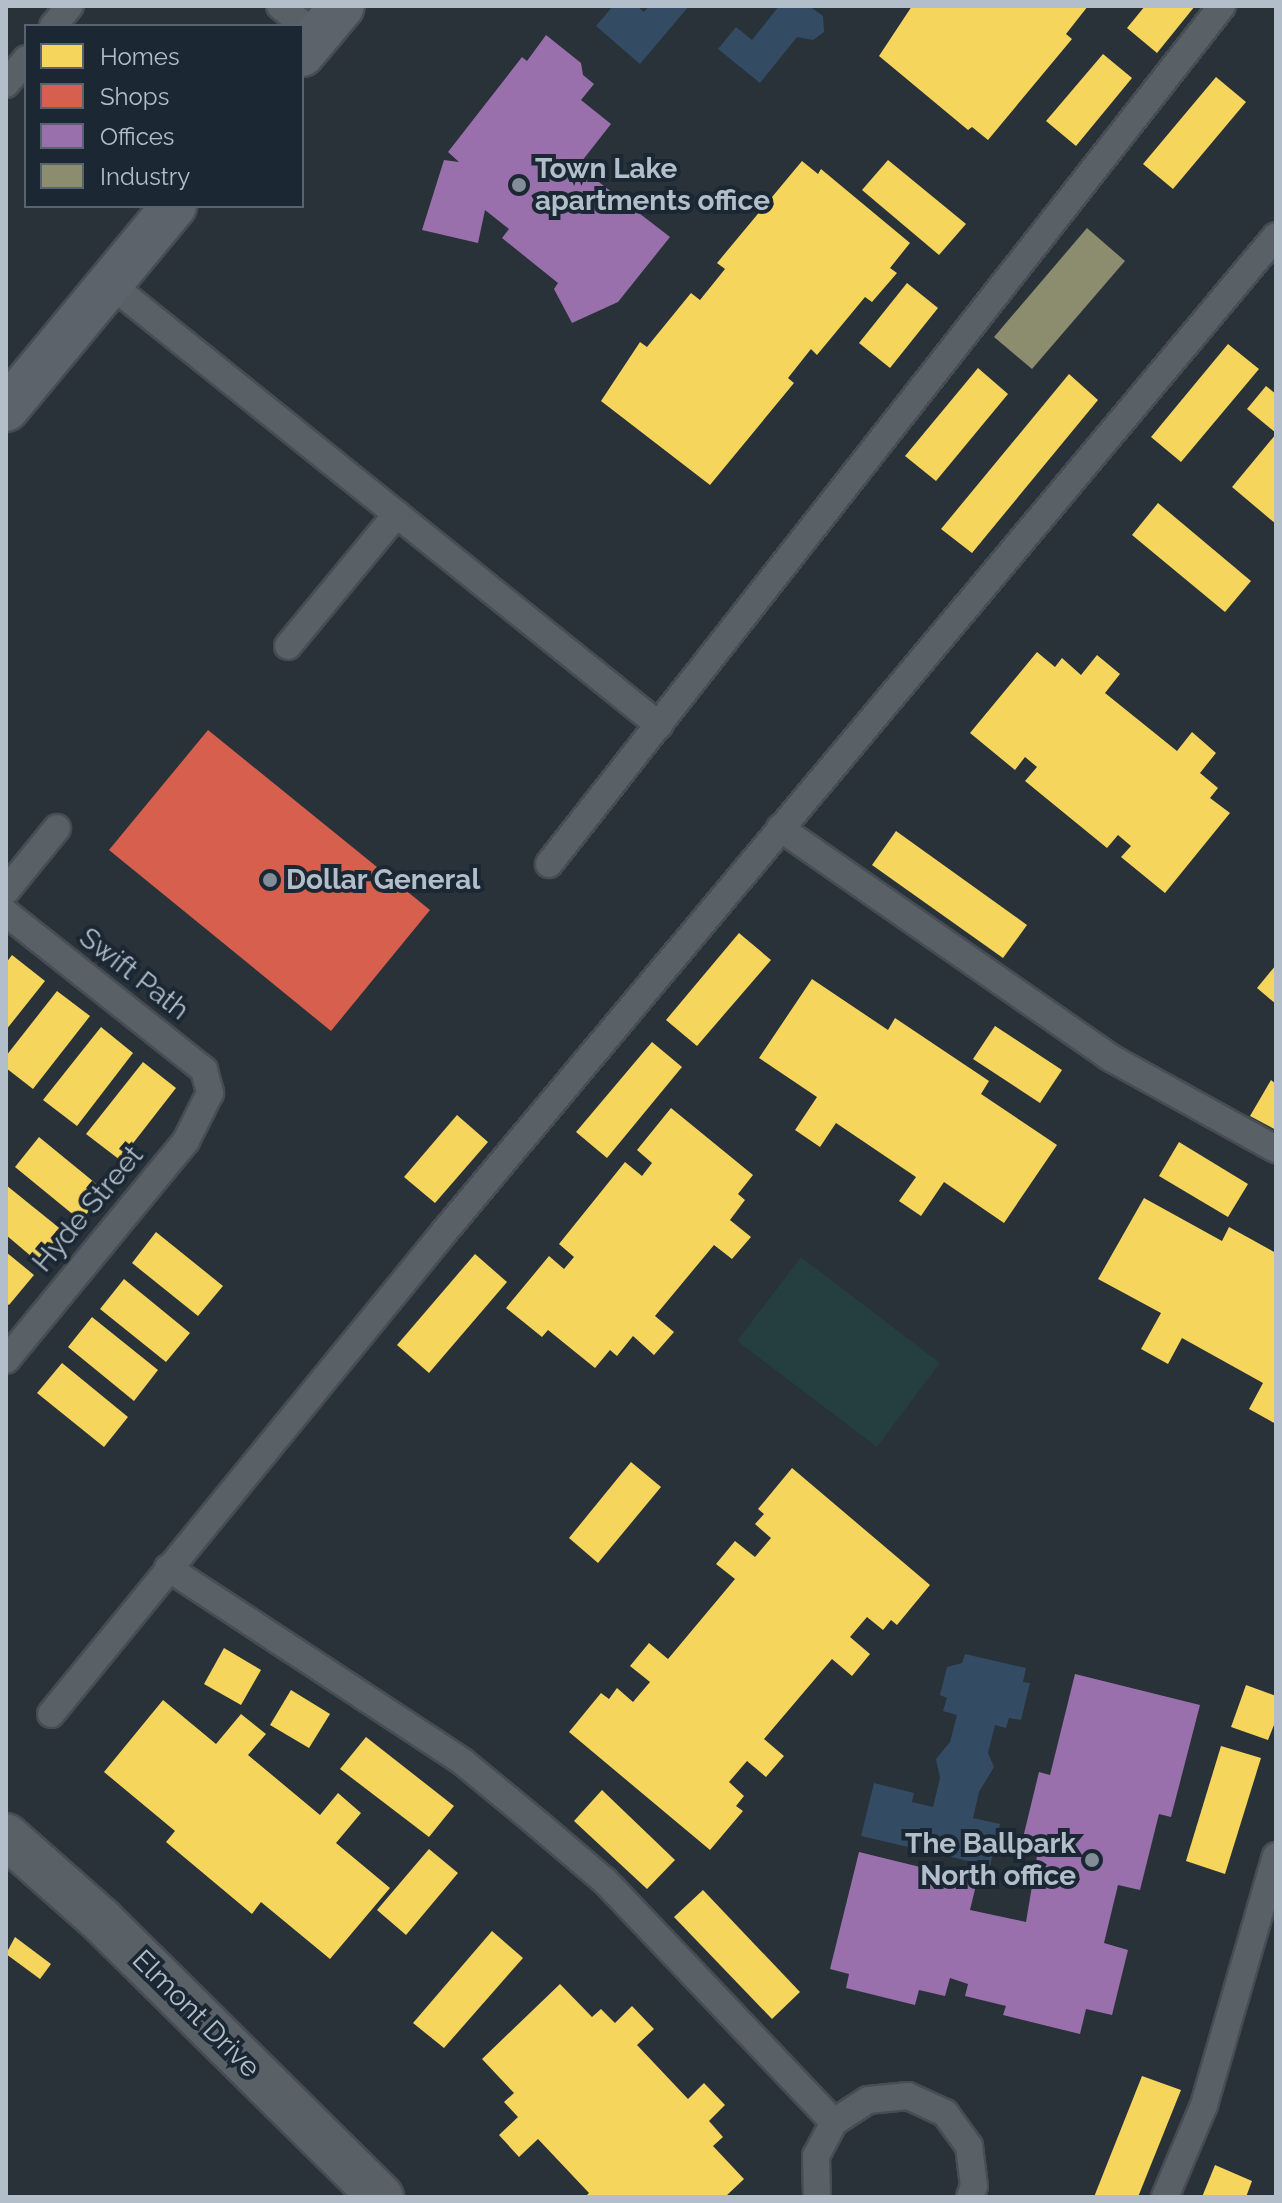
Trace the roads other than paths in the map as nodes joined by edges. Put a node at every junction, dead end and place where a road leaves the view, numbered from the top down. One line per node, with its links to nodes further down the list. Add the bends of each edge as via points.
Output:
1 (70, 6): 4 (lane)
2 (280, 6): 5 (lane)
3 (1222, 6): 14 (lane)
4 (55, 24)
5 (320, 32)
6 (24, 62): 7 (lane)
7 (6, 84)
8 (172, 208): 10 (main road)
9 (1276, 236): 16 (lane)
10 (109, 283): 11 (main road); 12 (lane)
11 (6, 409)
12 (397, 514): 13 (lane); 14 (lane)
13 (288, 646)
14 (659, 725): 17 (lane)
15 (57, 828): 18 (lane)
16 (780, 828): 21 (lane, via 1109,1057); 23 (lane)
17 (549, 864)
18 (6, 891)
19 (6, 913): 20 (lane, Swift Path, via 204,1070)
20 (210, 1093): 22 (lane, Hyde Street, via 186,1141)
21 (1276, 1149)
22 (6, 1360)
23 (168, 1568): 24 (lane); 27 (lane, via 463,1762 538,1824 605,1881)
24 (51, 1714)
25 (6, 1836): 28 (street, Elmont Drive, via 101,1920)
26 (1276, 1856): 31 (lane, via 1204,2105)
27 (834, 2122): 29 (lane, via 816,2156); 30 (lane, via 868,2100 908,2096 945,2113 969,2146 974,2186)
28 (381, 2197)
29 (817, 2197)
30 (970, 2197)
31 (1165, 2197)

